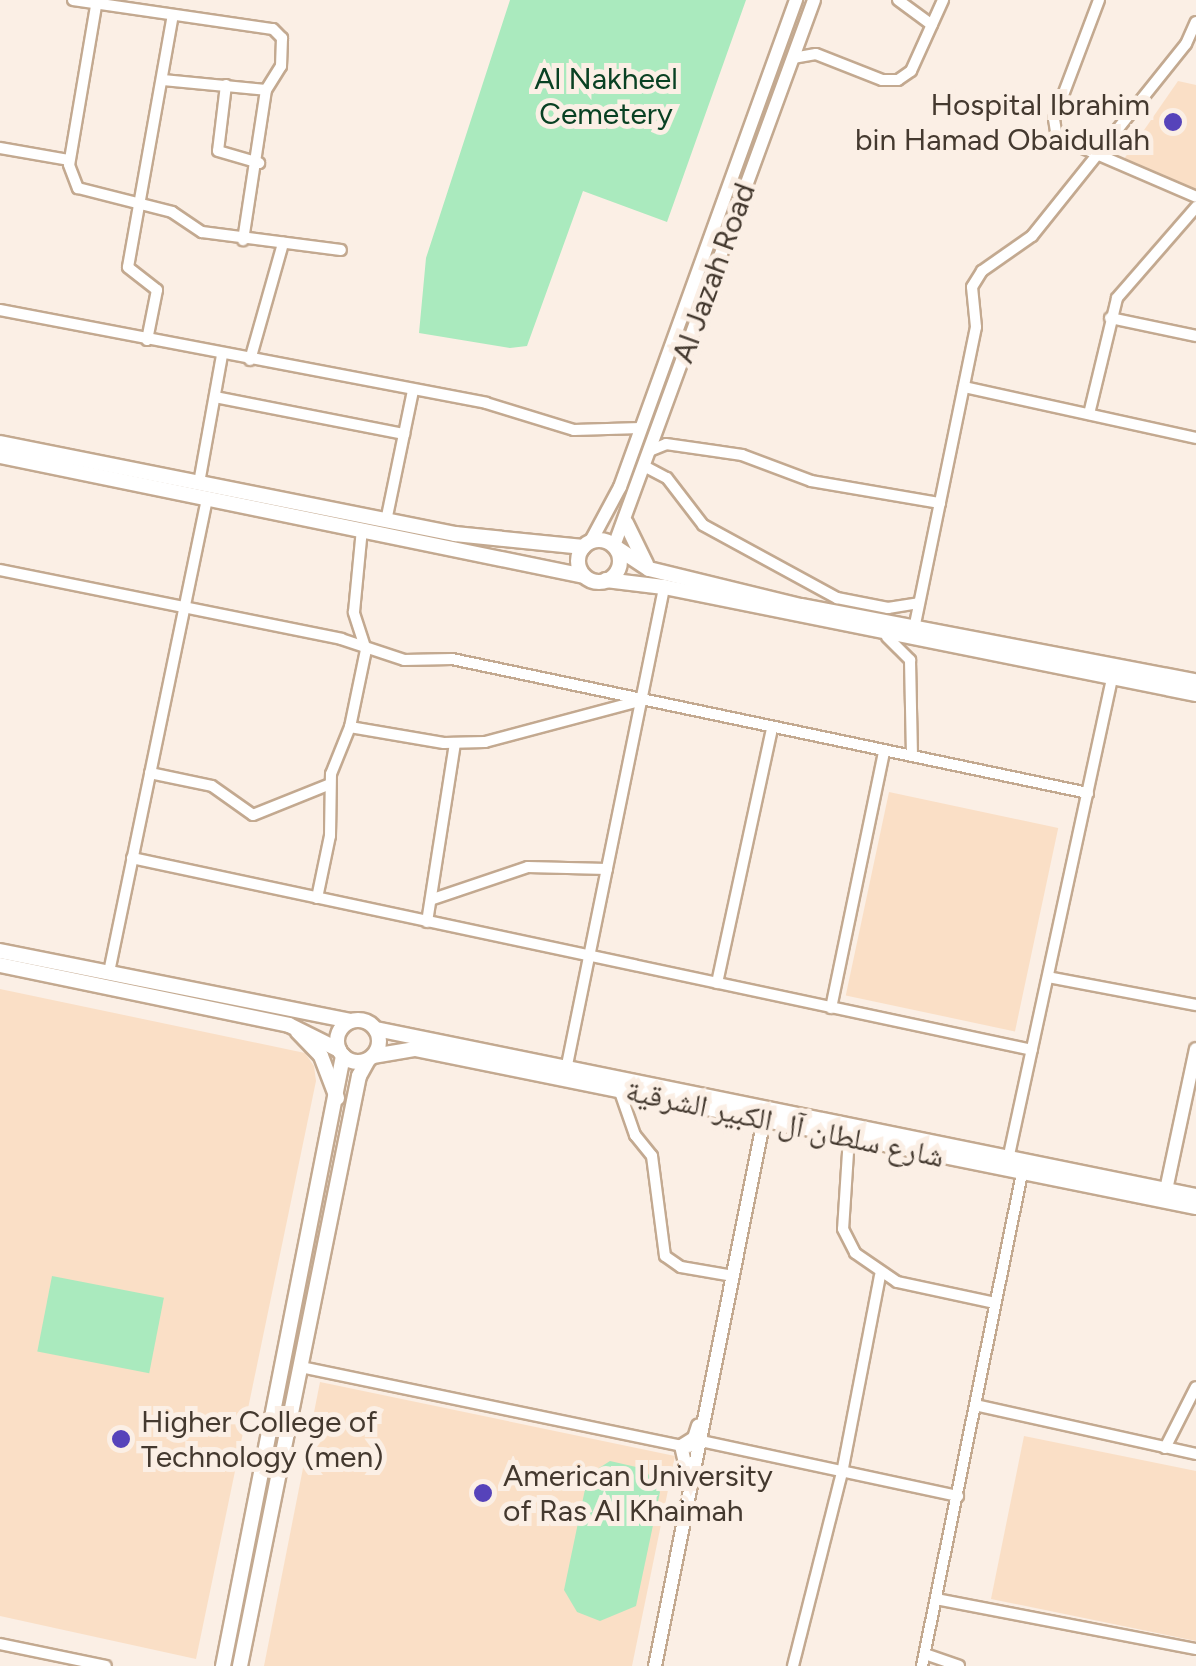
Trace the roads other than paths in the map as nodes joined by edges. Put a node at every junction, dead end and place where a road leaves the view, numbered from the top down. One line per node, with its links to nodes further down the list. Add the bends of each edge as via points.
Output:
1 (73, 0): 7 (street)
2 (796, 0): 21 (street, Al Jazah Road)
3 (814, 0): 11 (street, Al Jazah Road)
4 (898, 0): 10 (street)
5 (943, 0): 10 (street)
6 (1099, 0): 16 (street, via 1053,130 1064,144)
7 (97, 2): 8 (street); 17 (street)
8 (174, 14): 12 (street); 14 (street, via 272,29 284,50)
9 (1196, 22): 16 (street)
10 (932, 25): 11 (street, via 912,70 898,80 816,54)
11 (793, 58): 26 (street, Al Jazah Road)
12 (164, 80): 13 (street); 20 (street)
13 (226, 85): 14 (street); 18 (street, via 218,151)
14 (266, 90): 18 (street)
15 (0, 148): 17 (street)
16 (1096, 157): 19 (street); 33 (street, via 1032,236 982,271 972,287 978,314)
17 (70, 160): 20 (street, via 78,188)
18 (259, 163): 23 (street)
19 (1196, 197)
20 (141, 204): 23 (street, via 202,232); 30 (street, via 128,267 157,290)
21 (721, 208): 26 (street, via 697,282 698,290); 37 (street, Al Jazah Road)
22 (1196, 208): 28 (street, via 1129,279)
23 (243, 240): 24 (street)
24 (283, 243): 25 (street); 32 (street)
25 (341, 250)
26 (709, 287): 38 (street, Al Jazah Road)
27 (0, 310): 30 (street)
28 (1110, 318): 29 (street); 36 (street)
29 (1196, 336)
30 (148, 340): 31 (street)
31 (222, 355): 32 (street); 35 (street)
32 (250, 360): 34 (street)
33 (964, 387): 36 (street); 47 (street)
34 (413, 391): 37 (street, via 574,430); 39 (street)
35 (215, 396): 39 (street); 45 (street)
36 (1089, 414): 40 (street)
37 (641, 428): 51 (street, Al Jazah Road, via 606,523)
38 (657, 430): 42 (street); 44 (street, Al Jazah Road)
39 (404, 434): 48 (street)
40 (1196, 438)
41 (0, 442): 45 (main road)
42 (666, 444): 44 (street); 47 (street, via 757,458 822,484)
43 (0, 456): 46 (main road)
44 (646, 458): 49 (street, Al Jazah Road); 58 (street, via 704,525 837,598 895,608)
45 (199, 483): 48 (main road)
46 (207, 498): 50 (main road); 59 (street)
47 (940, 503): 58 (street)
48 (386, 521): 51 (main road, via 530,546)
49 (626, 523): 52 (street, Al Jazah Road); 53 (main road)
50 (362, 529): 55 (main road); 63 (street, via 354,612)
51 (587, 544): 52 (main road); 55 (main road, via 578,563)
52 (614, 546): 53 (main road); 56 (main road, via 619,567)
53 (650, 569): 60 (main road)
54 (0, 570): 59 (street)
55 (584, 576): 56 (main road)
56 (606, 580): 57 (main road)
57 (664, 586): 61 (main road); 68 (street)
58 (919, 603): 60 (street)
59 (185, 606): 63 (street); 74 (street)
60 (914, 629): 65 (main road)
61 (887, 637): 62 (main road); 64 (street)
62 (926, 644): 64 (street); 66 (main road)
63 (366, 650): 68 (street, via 404,660 452,659); 69 (street)
64 (910, 660): 73 (street)
65 (1196, 681)
66 (1111, 682): 67 (main road); 76 (street)
67 (1196, 694)
68 (641, 700): 70 (street); 71 (street, via 512,738); 78 (street)
69 (350, 726): 71 (street); 75 (street)
70 (772, 728): 72 (street); 87 (street)
71 (456, 743): 80 (street, via 434,852)
72 (884, 751): 73 (street); 89 (street)
73 (912, 756): 76 (street)
74 (150, 773): 75 (street, via 212,786 253,815); 77 (street)
75 (330, 784): 79 (street, via 330,836)
76 (1088, 793): 86 (street)
77 (132, 858): 79 (street); 85 (street)
78 (607, 869): 80 (street, via 528,867); 83 (street)
79 (317, 898): 81 (street)
80 (433, 899): 81 (street)
81 (427, 922): 83 (street)
82 (0, 950): 85 (main road, شارع سلطان آل الكبير الشرقية)
83 (589, 956): 87 (street); 97 (street)
84 (0, 966): 91 (main road, شارع سلطان آل الكبير الشرقية)
85 (109, 972): 90 (main road, شارع سلطان آل الكبير الشرقية)
86 (1048, 977): 88 (street); 94 (street)
87 (716, 984): 89 (street)
88 (1196, 1005)
89 (831, 1008): 94 (street)
90 (350, 1021): 92 (main road, شارع سلطان آل الكبير الشرقية); 95 (main road, via 340,1030)
91 (289, 1025): 95 (main road, شارع سلطان آل الكبير الشرقية); 99 (main road, via 322,1056)
92 (376, 1029): 96 (main road); 97 (main road, شارع سلطان آل الكبير الشرقية)
93 (1196, 1049): 104 (street)
94 (1032, 1050): 102 (street)
95 (341, 1053): 96 (main road, شارع سلطان آل الكبير الشرقية); 99 (main road)
96 (371, 1058): 98 (main road, شارع سلطان آل الكبير الشرقية, via 415,1049); 110 (main road)
97 (567, 1065): 102 (main road, شارع سلطان آل الكبير الشرقية)
98 (619, 1089): 100 (main road, شارع سلطان آل الكبير الشرقية); 107 (street, via 653,1162 665,1256 681,1266)
99 (338, 1101): 126 (main road)
100 (764, 1120): 101 (main road, شارع سلطان آل الكبير الشرقية); 107 (street)
101 (849, 1137): 103 (main road, شارع سلطان آل الكبير الشرقية); 108 (street, via 843,1230 855,1253)
102 (1009, 1155): 104 (main road, شارع سلطان آل الكبير الشرقية)
103 (1022, 1172): 106 (main road, شارع سلطان آل الكبير الشرقية); 109 (street)
104 (1166, 1190): 105 (main road, شارع سلطان آل الكبير الشرقية)
105 (1196, 1196)
106 (1196, 1207)
107 (734, 1276): 112 (street)
108 (880, 1276): 109 (street); 118 (street)
109 (994, 1303): 113 (street)
110 (301, 1367): 115 (street); 127 (main road)
111 (1196, 1387): 116 (street)
112 (709, 1401): 114 (street); 115 (street, via 694,1438)
113 (975, 1405): 116 (street); 119 (street)
114 (700, 1445): 115 (street); 118 (street); 120 (street)
115 (682, 1446): 120 (street, via 689,1465)
116 (1165, 1448): 117 (street)
117 (1196, 1454)
118 (842, 1473): 119 (street); 129 (street)
119 (958, 1496): 121 (street)
120 (686, 1512): 128 (street)
121 (936, 1599): 123 (street); 124 (street)
122 (0, 1644): 125 (street)
123 (1196, 1649)
124 (924, 1660): 130 (street)
125 (98, 1665)
126 (223, 1666)
127 (240, 1666)
128 (654, 1666)
129 (793, 1666)
130 (958, 1666)

